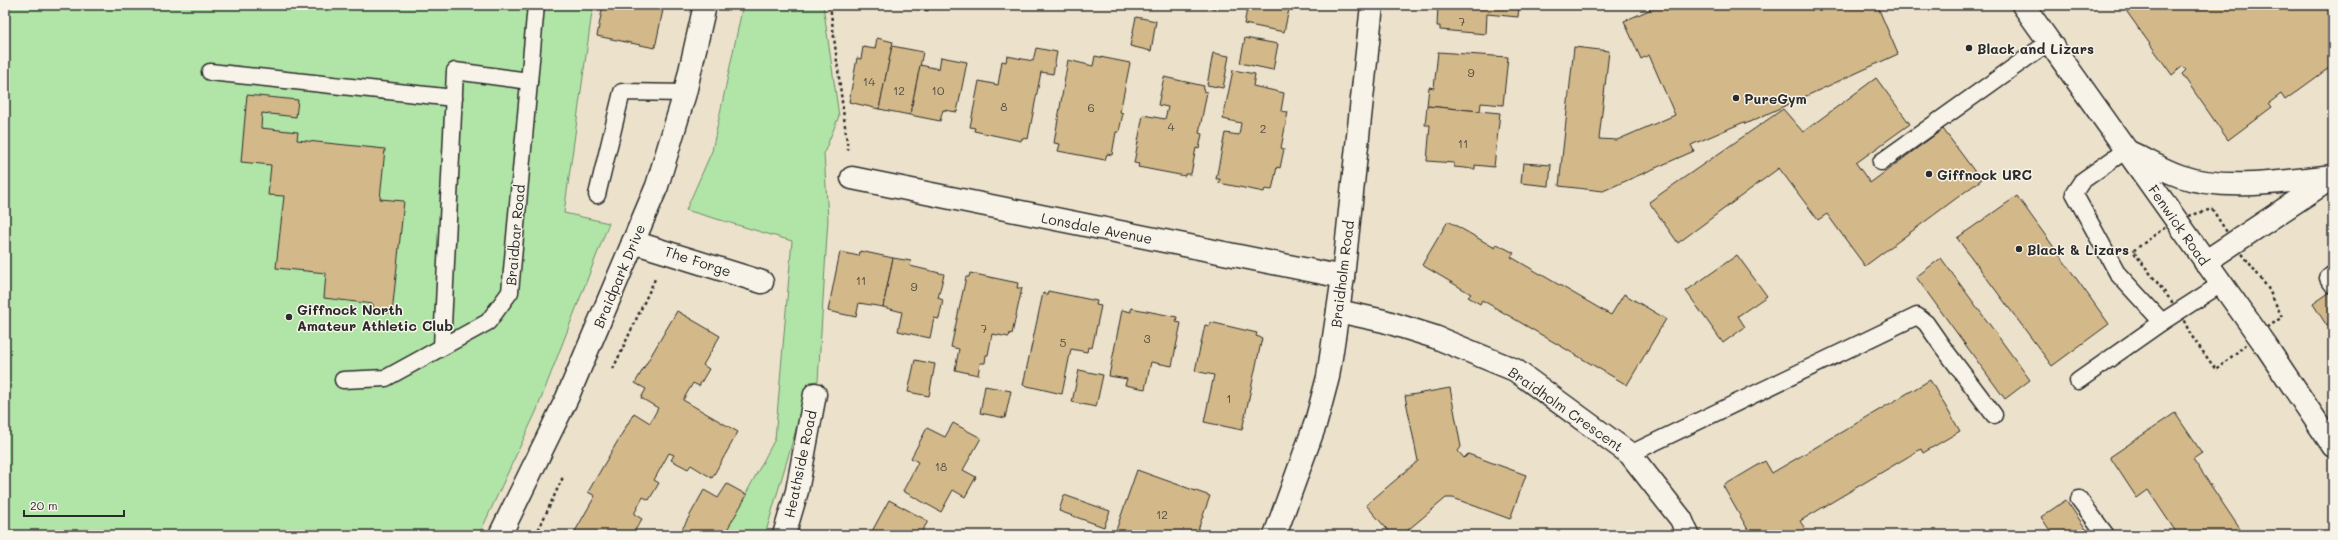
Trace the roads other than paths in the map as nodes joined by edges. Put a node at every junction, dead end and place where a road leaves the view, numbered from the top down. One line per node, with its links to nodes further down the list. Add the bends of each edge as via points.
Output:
1 (536, 5): 7 (lane, Braidbar Road)
2 (705, 5): 8 (street, Braidpark Drive)
3 (1372, 5): 18 (street, Braidholm Road)
4 (2023, 5): 5 (street, Fenwick Road)
5 (2050, 42): 10 (street, Fenwick Road); 11 (lane)
6 (210, 72): 9 (lane)
7 (529, 81): 9 (lane, via 455,71); 24 (lane, Braidbar Road, via 510,292 488,322)
8 (685, 93): 14 (lane, via 622,92); 15 (street, Braidpark Drive, via 656,186)
9 (454, 98): 24 (lane)
10 (2126, 150): 12 (street, via 2181,176 2222,184 2278,182); 16 (street, Fenwick Road); 23 (lane, via 2082,181 2074,193 2118,274)
11 (1881, 162)
12 (2333, 176): 16 (street)
13 (852, 178): 18 (street, Lonsdale Avenue)
14 (597, 195)
15 (633, 242): 19 (street, The Forge); 32 (street, Braidpark Drive, via 567,398)
16 (2205, 262): 20 (street, Fenwick Road)
17 (2333, 274): 21 (lane, via 2328,278)
18 (1343, 277): 22 (street, Braidholm Road)
19 (762, 282)
20 (2221, 284): 23 (lane); 29 (street, Fenwick Road)
21 (2333, 285)
22 (1338, 311): 30 (street, Braidholm Crescent, via 1384,321 1435,337 1516,370); 34 (street, Braidholm Road, via 1328,377 1316,422)
23 (2162, 322): 26 (lane)
24 (442, 347): 25 (lane, Braidbar Road, via 386,378)
25 (343, 380)
26 (2078, 381)
27 (815, 394): 33 (street, Heathside Road, via 797,491)
28 (1994, 415): 30 (lane, via 1926,323 1917,316)
29 (2333, 446)
30 (1630, 454): 35 (street, Braidholm Crescent, via 1681,519)
31 (2079, 499): 36 (lane)
32 (500, 535)
33 (784, 535)
34 (1275, 535)
35 (1688, 535)
36 (2106, 535)

